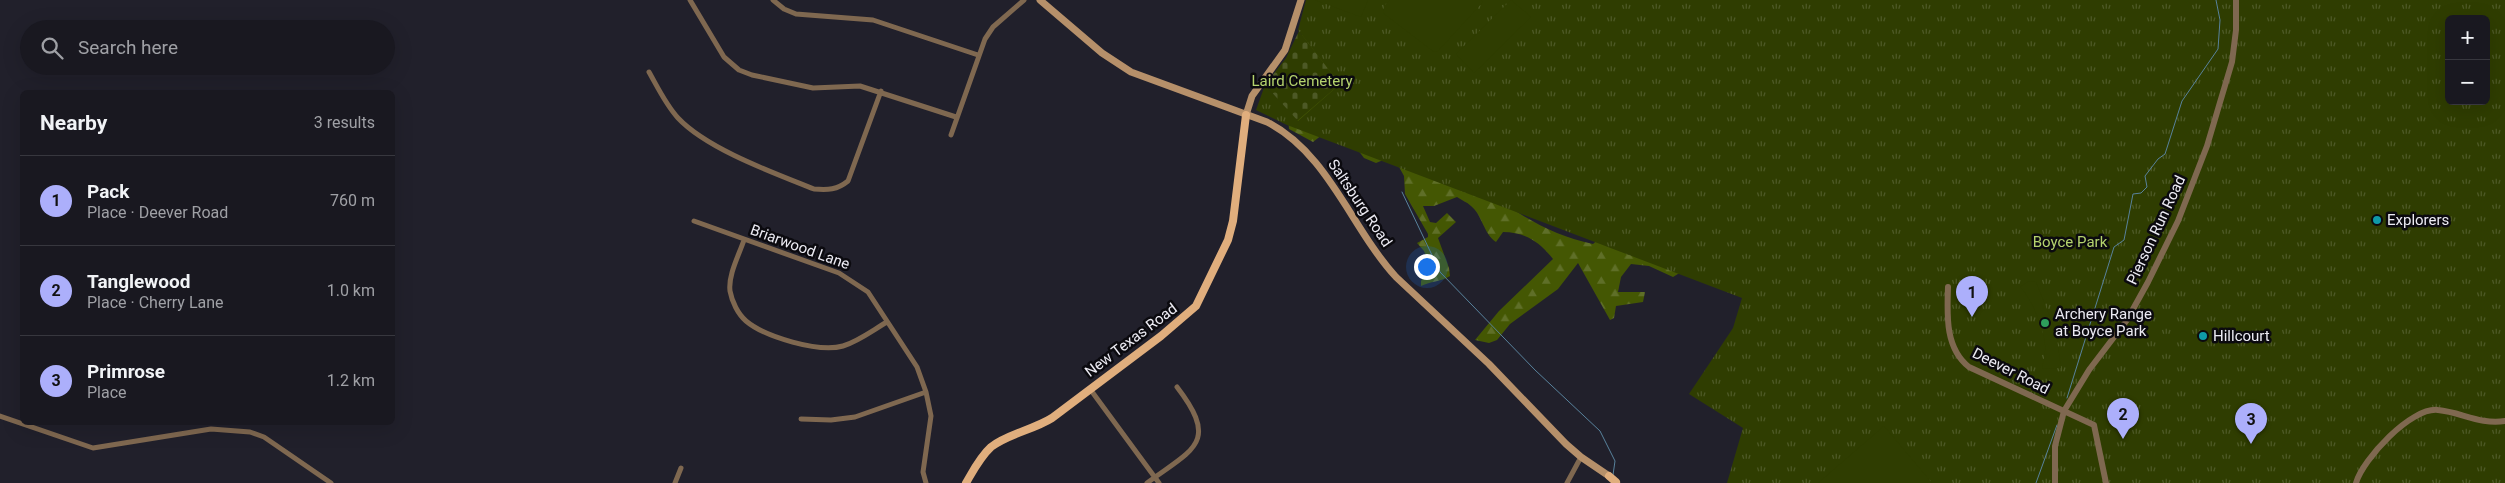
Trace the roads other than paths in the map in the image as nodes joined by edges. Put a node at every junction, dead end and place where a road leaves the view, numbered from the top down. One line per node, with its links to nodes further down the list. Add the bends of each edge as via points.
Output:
1 (690, 0): 9 (street, via 724,57 739,70 814,88 852,85)
2 (773, 0): 7 (street, via 796,14 873,20)
3 (1024, 0): 7 (street, via 993,27)
4 (1040, 0): 10 (main road, Saltsburg Road, via 1102,53 1131,72)
5 (1301, 0): 10 (main road, New Texas Road, via 1285,50 1252,96)
6 (2236, 0): 20 (street, Pierson Run Road, via 2232,62 2207,146 2178,221 2127,320 2088,370)
7 (978, 55): 11 (street)
8 (649, 72): 9 (street, via 671,109 695,132 747,162 824,190 832,190 848,181)
9 (881, 90): 11 (street)
10 (1246, 115): 18 (main road, New Texas Road, via 1233,222 1196,306); 26 (main road, Saltsburg Road, via 1283,130 1299,142 1316,161 1382,262 1495,369)
11 (956, 117): 12 (street)
12 (951, 135)
13 (694, 221): 14 (street, Briarwood Lane)
14 (744, 240): 16 (street, Briarwood Lane, via 850,279 868,292); 16 (street, via 730,290 736,309 756,328 819,349 843,346)
15 (1948, 287): 20 (street, Deever Road, via 1951,343 1961,361)
16 (887, 322): 19 (street, Briarwood Lane, via 917,367)
17 (1177, 387): 29 (street, via 1196,415 1198,439 1185,456)
18 (1090, 389): 29 (street); 34 (main road, New Texas Road, via 1044,423 992,447)
19 (926, 392): 22 (street, via 848,418); 33 (street, Briarwood Lane, via 931,416 923,472)
20 (2064, 412): 38 (street, Pierson Run Road, via 2055,446); 39 (street, Deever Road, via 2094,426)
21 (0, 416): 24 (street)
22 (801, 419)
23 (2505, 421): 40 (street, via 2469,419 2436,409 2426,411 2405,424 2368,458)
24 (20, 423)
25 (26, 425): 31 (street, via 93,448 211,429 250,432 264,437)
26 (1581, 457): 28 (main road, Saltsburg Road); 37 (street)
27 (681, 468): 32 (street)
28 (1609, 476): 30 (main road, Saltsburg Road)
29 (1155, 477): 35 (street); 36 (street)
30 (1616, 482)
31 (331, 483)
32 (675, 483)
33 (926, 483)
34 (966, 483)
35 (1148, 483)
36 (1159, 483)
37 (1567, 483)
38 (2055, 483)
39 (2106, 483)
40 (2356, 483)

